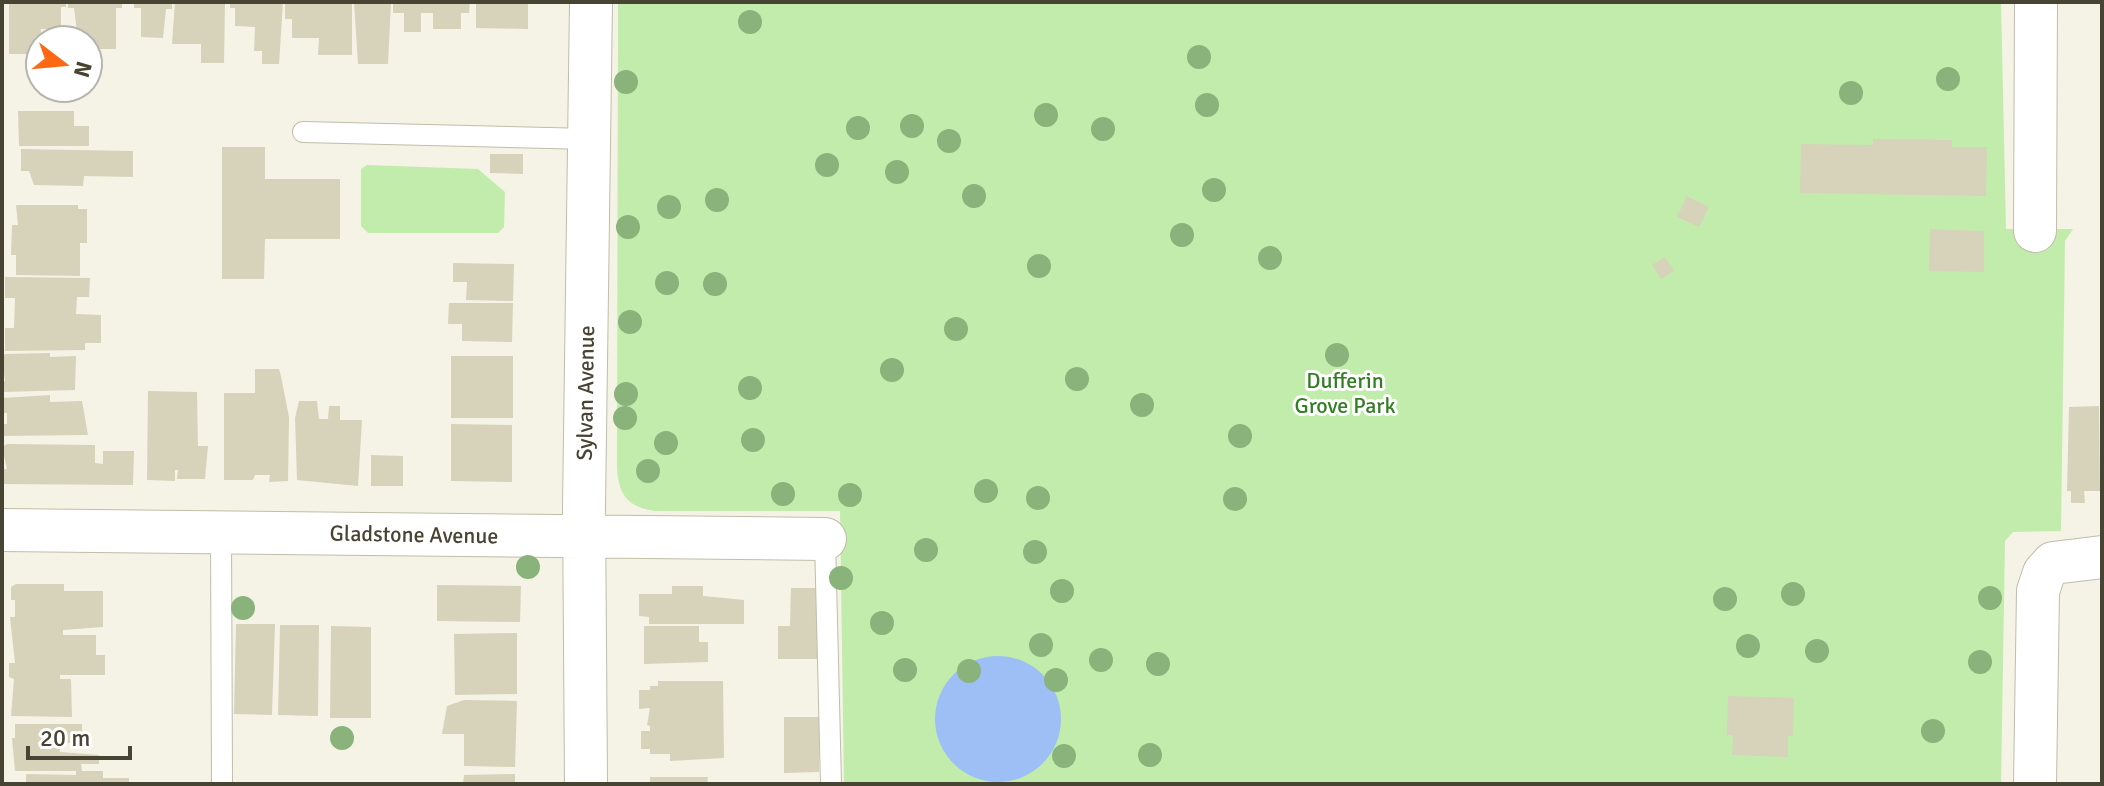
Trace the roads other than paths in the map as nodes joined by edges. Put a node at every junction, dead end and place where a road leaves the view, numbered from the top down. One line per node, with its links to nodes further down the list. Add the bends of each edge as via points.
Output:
1 (591, 2): 4 (street, Sylvan Avenue)
2 (2036, 2): 5 (street)
3 (303, 132): 4 (lane)
4 (589, 139): 8 (street, Sylvan Avenue)
5 (2035, 231)
6 (2, 530): 7 (street, Gladstone Avenue)
7 (221, 532): 8 (street, Gladstone Avenue); 11 (lane)
8 (584, 537): 9 (street, Gladstone Avenue); 12 (street, Sylvan Avenue)
9 (825, 539): 13 (lane)
10 (2102, 557): 14 (street, via 2053,563 2038,591)
11 (222, 784)
12 (586, 784)
13 (831, 784)
14 (2035, 784)

